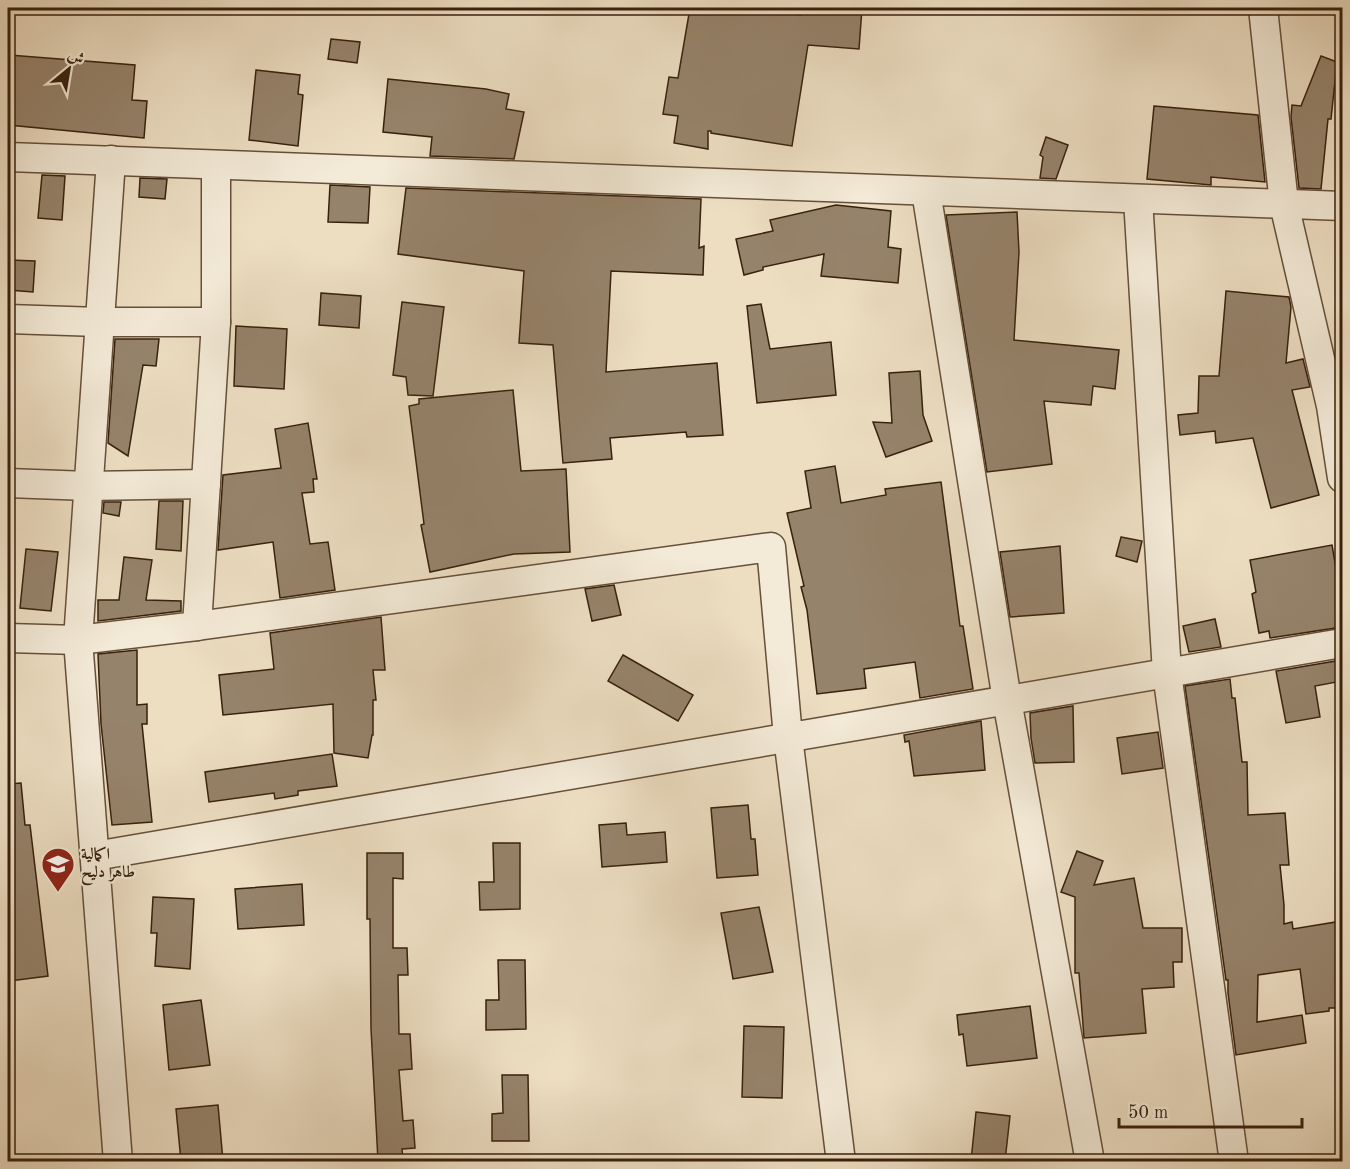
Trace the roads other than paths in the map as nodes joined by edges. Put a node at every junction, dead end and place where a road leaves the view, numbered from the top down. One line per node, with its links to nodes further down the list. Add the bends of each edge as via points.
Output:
1 (1263, 8): 7 (street)
2 (8, 157): 3 (street)
3 (111, 160): 4 (street); 10 (street)
4 (216, 165): 5 (street); 11 (street)
5 (926, 191): 6 (street); 21 (street)
6 (1138, 199): 7 (street); 20 (street)
7 (1284, 204): 8 (street); 12 (street, via 1331,406)
8 (1342, 206)
9 (8, 319): 10 (street)
10 (99, 322): 11 (street); 15 (street)
11 (216, 322): 14 (street)
12 (1342, 478)
13 (8, 483): 15 (street)
14 (206, 484): 15 (street); 16 (street)
15 (88, 486): 18 (street)
16 (197, 626): 18 (street); 22 (street, via 771,547)
17 (8, 638): 18 (street)
18 (78, 640): 23 (street)
19 (1342, 643): 20 (street)
20 (1167, 673): 21 (street); 27 (street)
21 (1007, 700): 22 (street); 26 (street)
22 (788, 737): 23 (street); 25 (street)
23 (95, 856): 24 (street)
24 (118, 1161)
25 (841, 1161)
26 (1090, 1161)
27 (1234, 1161)

